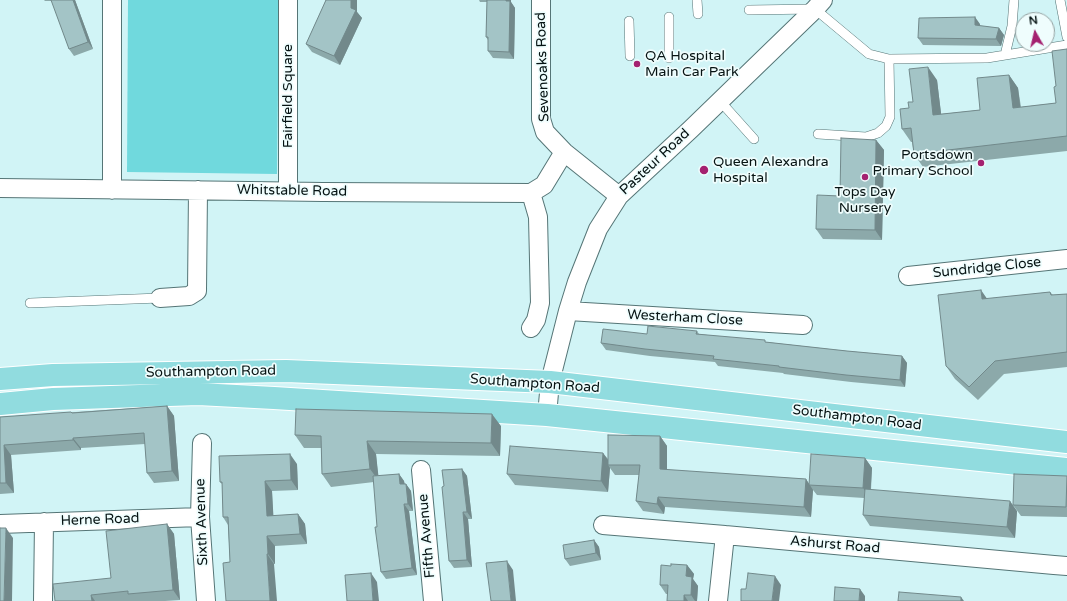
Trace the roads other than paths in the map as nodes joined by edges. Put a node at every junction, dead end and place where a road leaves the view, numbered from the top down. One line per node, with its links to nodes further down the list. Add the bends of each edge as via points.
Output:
1 (112, 0): 23 (street)
2 (288, 0): 25 (street, Fairfield Square)
3 (541, 0): 21 (street, Sevenoaks Road, via 541,119 545,132)
4 (697, 0): 9 (lane)
5 (1014, 0): 14 (lane, via 1012,26)
6 (1060, 0): 12 (lane)
7 (819, 5): 8 (lane); 17 (lane, via 869,54); 18 (street, Pasteur Road)
8 (749, 10)
9 (698, 14)
10 (669, 17): 16 (lane)
11 (629, 21): 15 (lane)
12 (1067, 37)
13 (1067, 46): 14 (lane)
14 (1005, 55): 17 (lane, via 987,58)
15 (630, 56)
16 (669, 58)
17 (889, 60): 19 (lane, via 890,117 886,126 878,133 866,137)
18 (720, 101): 20 (lane); 27 (street, Pasteur Road)
19 (818, 134)
20 (754, 139)
21 (564, 152): 26 (street, via 544,185); 27 (street, Sevenoaks Road)
22 (0, 188): 23 (street, Whitstable Road)
23 (112, 190): 24 (street, Whitstable Road)
24 (198, 190): 25 (street, Whitstable Road); 30 (street, via 197,291 190,296)
25 (288, 191): 26 (street, Whitstable Road)
26 (531, 193): 34 (street, via 538,217 540,303)
27 (619, 196): 32 (street, Pasteur Road, via 598,229)
28 (1067, 259): 29 (street, Sundridge Close)
29 (908, 276)
30 (160, 298): 31 (lane)
31 (30, 303)
32 (568, 311): 33 (street, Westerham Close); 36 (street, Pasteur Road)
33 (803, 325)
34 (531, 328)
35 (0, 380): 36 (main road, Southampton Road, via 53,376 286,371)
36 (550, 382): 38 (street, Pasteur Road); 39 (main road, Southampton Road)
37 (0, 404): 38 (main road, Southampton Road, via 198,394)
38 (547, 415): 41 (main road, Southampton Road)
39 (1067, 442)
40 (202, 443): 43 (street, Sixth Avenue)
41 (1067, 469)
42 (421, 470): 51 (street, Fifth Avenue)
43 (200, 516): 44 (street, Herne Road); 50 (street, Sixth Avenue)
44 (44, 522): 45 (street, Herne Road); 49 (street)
45 (0, 524)
46 (603, 525): 47 (street, Ashurst Road)
47 (725, 535): 48 (street, Ashurst Road); 52 (street)
48 (1067, 566)
49 (43, 601)
50 (206, 601)
51 (432, 601)
52 (718, 601)

